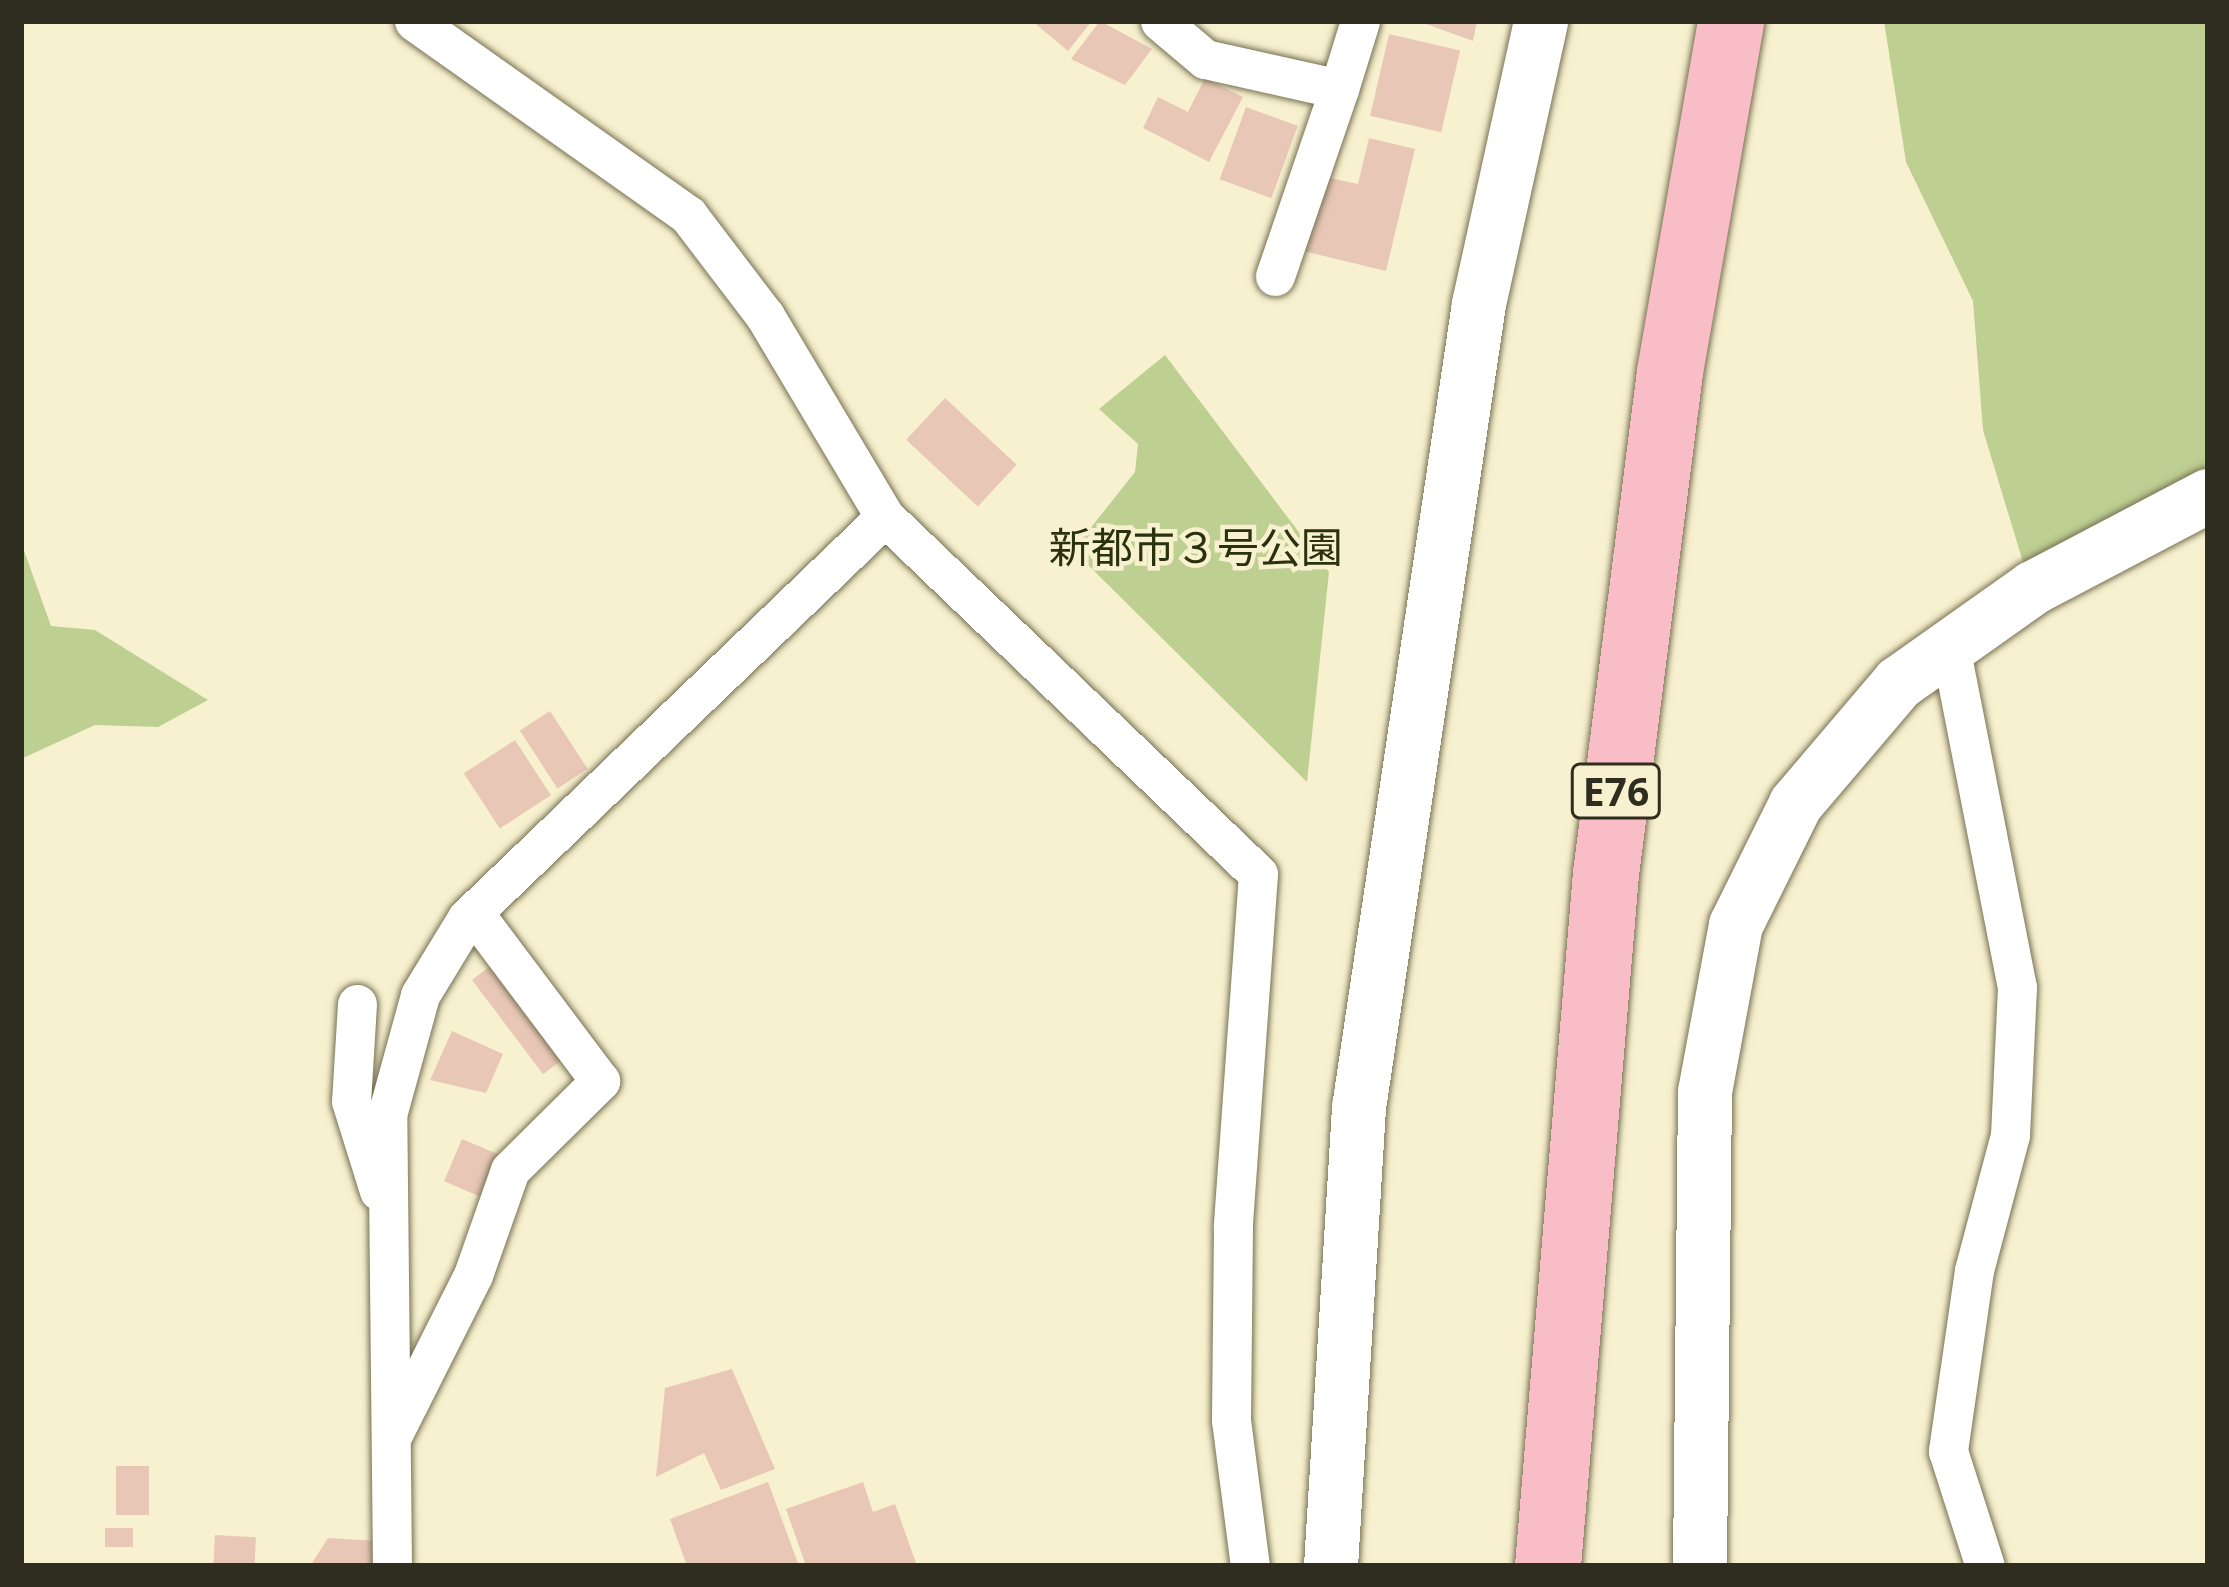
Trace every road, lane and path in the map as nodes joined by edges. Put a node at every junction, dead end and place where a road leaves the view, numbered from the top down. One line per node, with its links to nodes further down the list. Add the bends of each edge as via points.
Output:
1 (414, 21): 9 (street, via 688,215 765,316)
2 (1160, 21): 6 (street, via 1204,59)
3 (1360, 21): 6 (street)
4 (1541, 21): 17 (street, via 1479,304 1359,1108)
5 (1731, 21): 18 (highway, E76, via 1670,372 1609,851)
6 (1339, 89): 7 (street)
7 (1275, 276)
8 (2208, 496): 10 (street, via 2033,588)
9 (885, 517): 11 (street); 16 (street, via 1258,874 1232,1313 1231,1420)
10 (1950, 646): 19 (street, via 1899,683 1796,804 1736,925 1705,1092); 20 (street, via 2017,987 2010,1135 1974,1270 1948,1451)
11 (473, 912): 13 (street, via 420,995 394,1072); 14 (street, via 600,1081 510,1170 473,1275)
12 (357, 1004): 13 (street, via 351,1101)
13 (387, 1211): 14 (street)
14 (389, 1441): 15 (street)
15 (392, 1566)
16 (1250, 1566)
17 (1331, 1566)
18 (1548, 1566)
19 (1700, 1566)
20 (1985, 1566)

